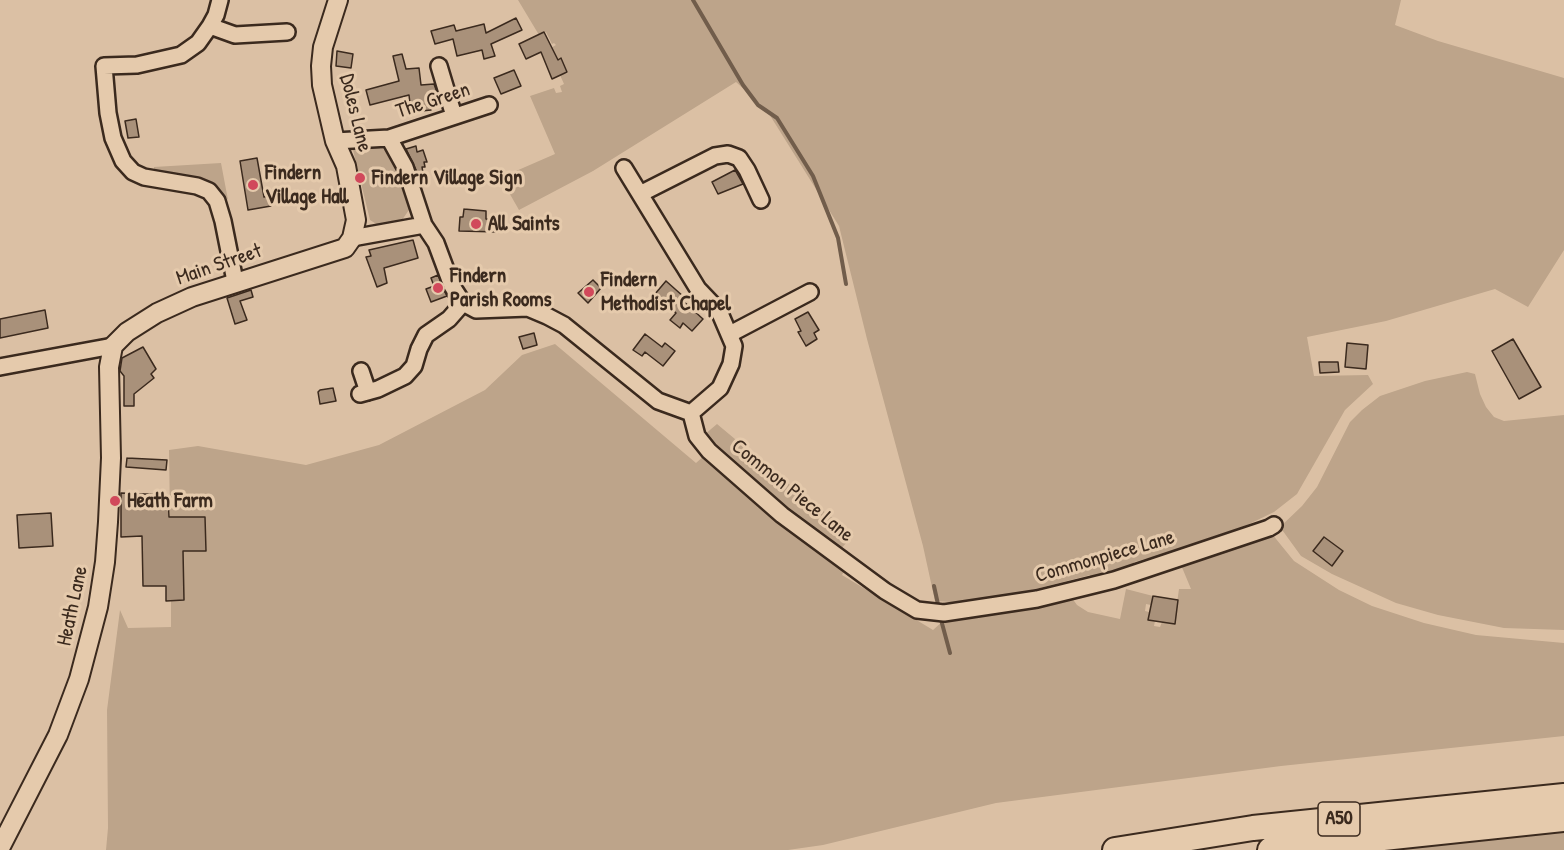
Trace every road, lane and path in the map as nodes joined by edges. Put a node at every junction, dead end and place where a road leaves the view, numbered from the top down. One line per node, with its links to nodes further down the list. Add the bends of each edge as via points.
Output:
1 (220, 0): 3 (street)
2 (338, 0): 9 (street, Doles Lane, via 322,47 321,66)
3 (210, 26): 4 (street, via 235,35); 15 (street, via 198,43 181,56 137,65 104,66 108,113 113,138 123,161 133,172 197,186 209,191 217,201)
4 (287, 32)
5 (439, 66): 7 (street)
6 (489, 105): 7 (street, The Green)
7 (454, 116): 8 (street, The Green)
8 (389, 138): 9 (street, The Green); 13 (street, The Green, via 405,167)
9 (335, 141): 14 (street, Doles Lane, via 346,166 356,220)
10 (624, 168): 11 (street)
11 (640, 194): 12 (street, via 715,156 728,154 739,158); 18 (street, via 698,289 719,311)
12 (761, 200)
13 (424, 225): 14 (street); 17 (street, The Green)
14 (352, 238): 15 (street, Main Street, via 345,248)
15 (235, 281): 19 (street, Main Street, via 157,313 127,332)
16 (810, 292): 18 (street)
17 (463, 303): 21 (street, via 426,335 414,366 405,376 364,393); 22 (street, via 476,310 528,308 547,316 658,402)
18 (730, 334): 22 (street, via 734,346 727,376 720,388)
19 (112, 350): 20 (street); 27 (street, Heath Lane, via 108,522 98,607 79,679 58,735)
20 (0, 367)
21 (361, 371)
22 (691, 413): 24 (street, Common Piece Lane, via 697,436 709,451 782,515 885,591 917,610)
23 (1274, 525): 24 (street, Commonpiece Lane, via 1114,580 1037,599)
24 (939, 613)
25 (1564, 796): 28 (highway, A50, via 1253,828)
26 (1564, 819): 29 (highway, A50)
27 (0, 848)
28 (1115, 850)
29 (1270, 850)

